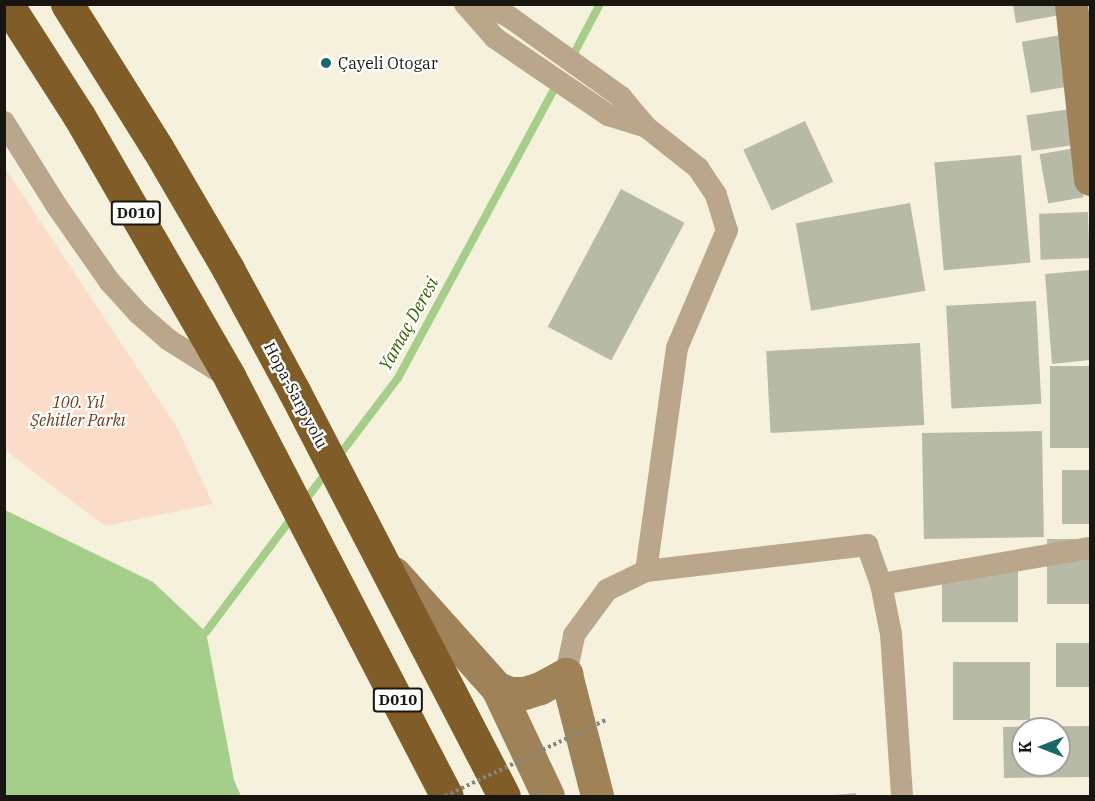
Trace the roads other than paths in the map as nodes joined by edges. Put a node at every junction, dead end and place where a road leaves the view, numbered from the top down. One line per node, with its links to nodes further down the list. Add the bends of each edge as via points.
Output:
1 (7, 4): 9 (highway, D010, via 80,116)
2 (67, 4): 11 (highway, Hopa-Sarp yolu, via 228,269)
3 (465, 4): 6 (street, via 495,38)
4 (482, 4): 6 (street, via 508,16)
5 (1071, 4): 8 (main road)
6 (615, 106): 12 (street, via 698,168 716,195 727,230 677,348)
7 (4, 122): 9 (street, via 110,282 169,340)
8 (1090, 179)
9 (230, 378): 16 (highway, D010)
10 (1090, 548): 13 (street)
11 (381, 558): 15 (main road); 17 (highway, Hopa-Sarp yolu)
12 (646, 571): 13 (street, via 867,545); 14 (street, via 607,590 574,635)
13 (881, 584): 20 (street, via 891,634)
14 (566, 674): 15 (main road, via 524,693); 19 (main road)
15 (497, 688): 18 (main road)
16 (446, 796)
17 (504, 796)
18 (548, 796)
19 (597, 796)
20 (902, 796)

